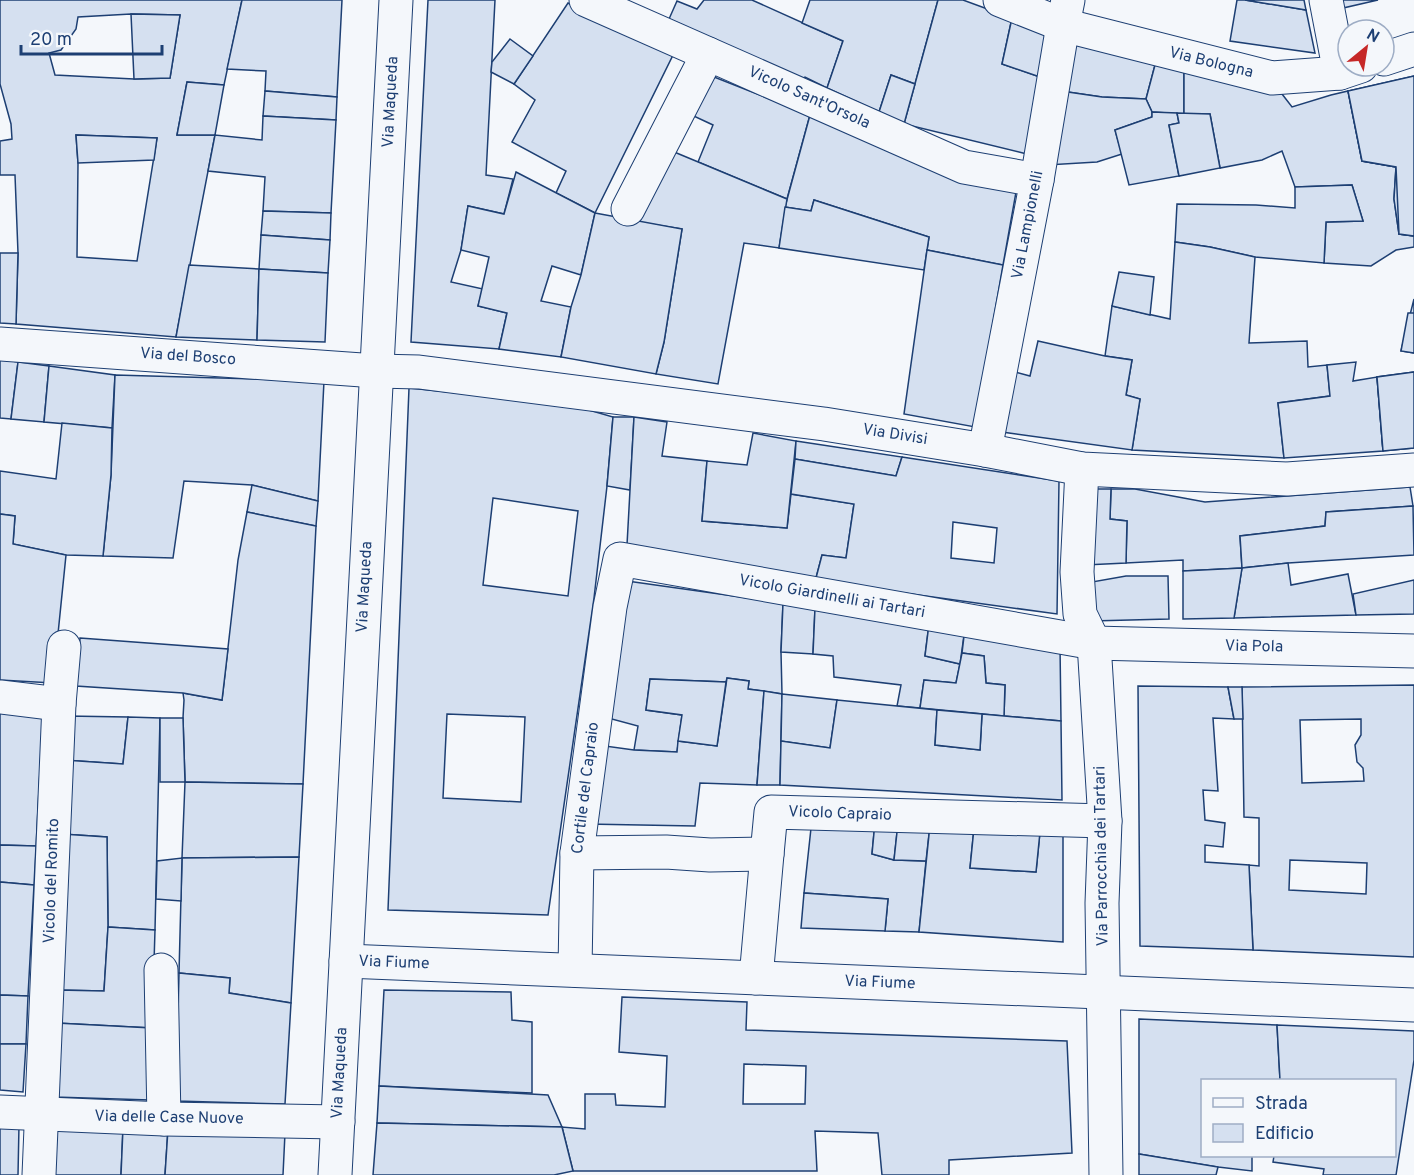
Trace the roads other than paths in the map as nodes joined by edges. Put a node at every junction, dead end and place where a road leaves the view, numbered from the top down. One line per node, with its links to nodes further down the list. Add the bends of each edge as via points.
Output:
1 (396, 0): 14 (street, Via Maqueda)
2 (586, 0): 8 (street, Vicolo Sant'Orsola)
3 (1000, 0): 5 (street, Via Bologna)
4 (1326, 0): 6 (street)
5 (1066, 12): 10 (street, Via Bologna, via 1272,78); 11 (street, Via Lampionelli)
6 (1336, 28)
7 (1414, 49): 9 (street)
8 (708, 54): 11 (street, Vicolo Sant'Orsola, via 964,167); 12 (street)
9 (1396, 55)
10 (1336, 71)
11 (1037, 180): 15 (street, Via Lampionelli)
12 (628, 209)
13 (0, 344): 14 (street, Via del Bosco)
14 (376, 371): 15 (street, Via Divisi, via 419,372 824,424); 27 (street, Via Maqueda)
15 (985, 450): 16 (street, Via Divisi)
16 (1082, 468): 17 (street, Via Divisi, via 1287,479); 19 (street, Via Parrocchia dei Tartari, via 1077,572 1080,614)
17 (1414, 470)
18 (610, 607): 19 (street, Vicolo Giardinelli ai Tartari, via 620,559); 25 (street, Cortile del Capraio)
19 (1094, 643): 21 (street, Via Pola); 24 (street, Via Parrocchia dei Tartari)
20 (64, 647): 23 (street, Vicolo del Romito)
21 (1414, 651)
22 (0, 697): 23 (street)
23 (59, 704): 34 (street, Vicolo del Romito)
24 (1105, 821): 26 (street, Vicolo Capraio, via 771,812); 31 (street, Via Parrocchia dei Tartari)
25 (577, 853): 26 (street); 29 (street, Cortile del Capraio)
26 (767, 854): 30 (street)
27 (346, 961): 29 (street, Via Fiume); 36 (street, Via Maqueda)
28 (161, 970): 35 (street)
29 (575, 970): 30 (street, Via Fiume)
30 (756, 978): 31 (street, Via Fiume)
31 (1105, 992): 32 (street, Via Fiume); 39 (street, Via Parrocchia dei Tartari)
32 (1414, 1005)
33 (0, 1112): 34 (street, Via delle Case Nuove)
34 (42, 1115): 35 (street, Via delle Case Nuove); 37 (street, Vicolo del Romito)
35 (164, 1119): 36 (street, Via delle Case Nuove)
36 (338, 1122): 38 (street, Via Maqueda)
37 (39, 1175)
38 (335, 1175)
39 (1106, 1175)

